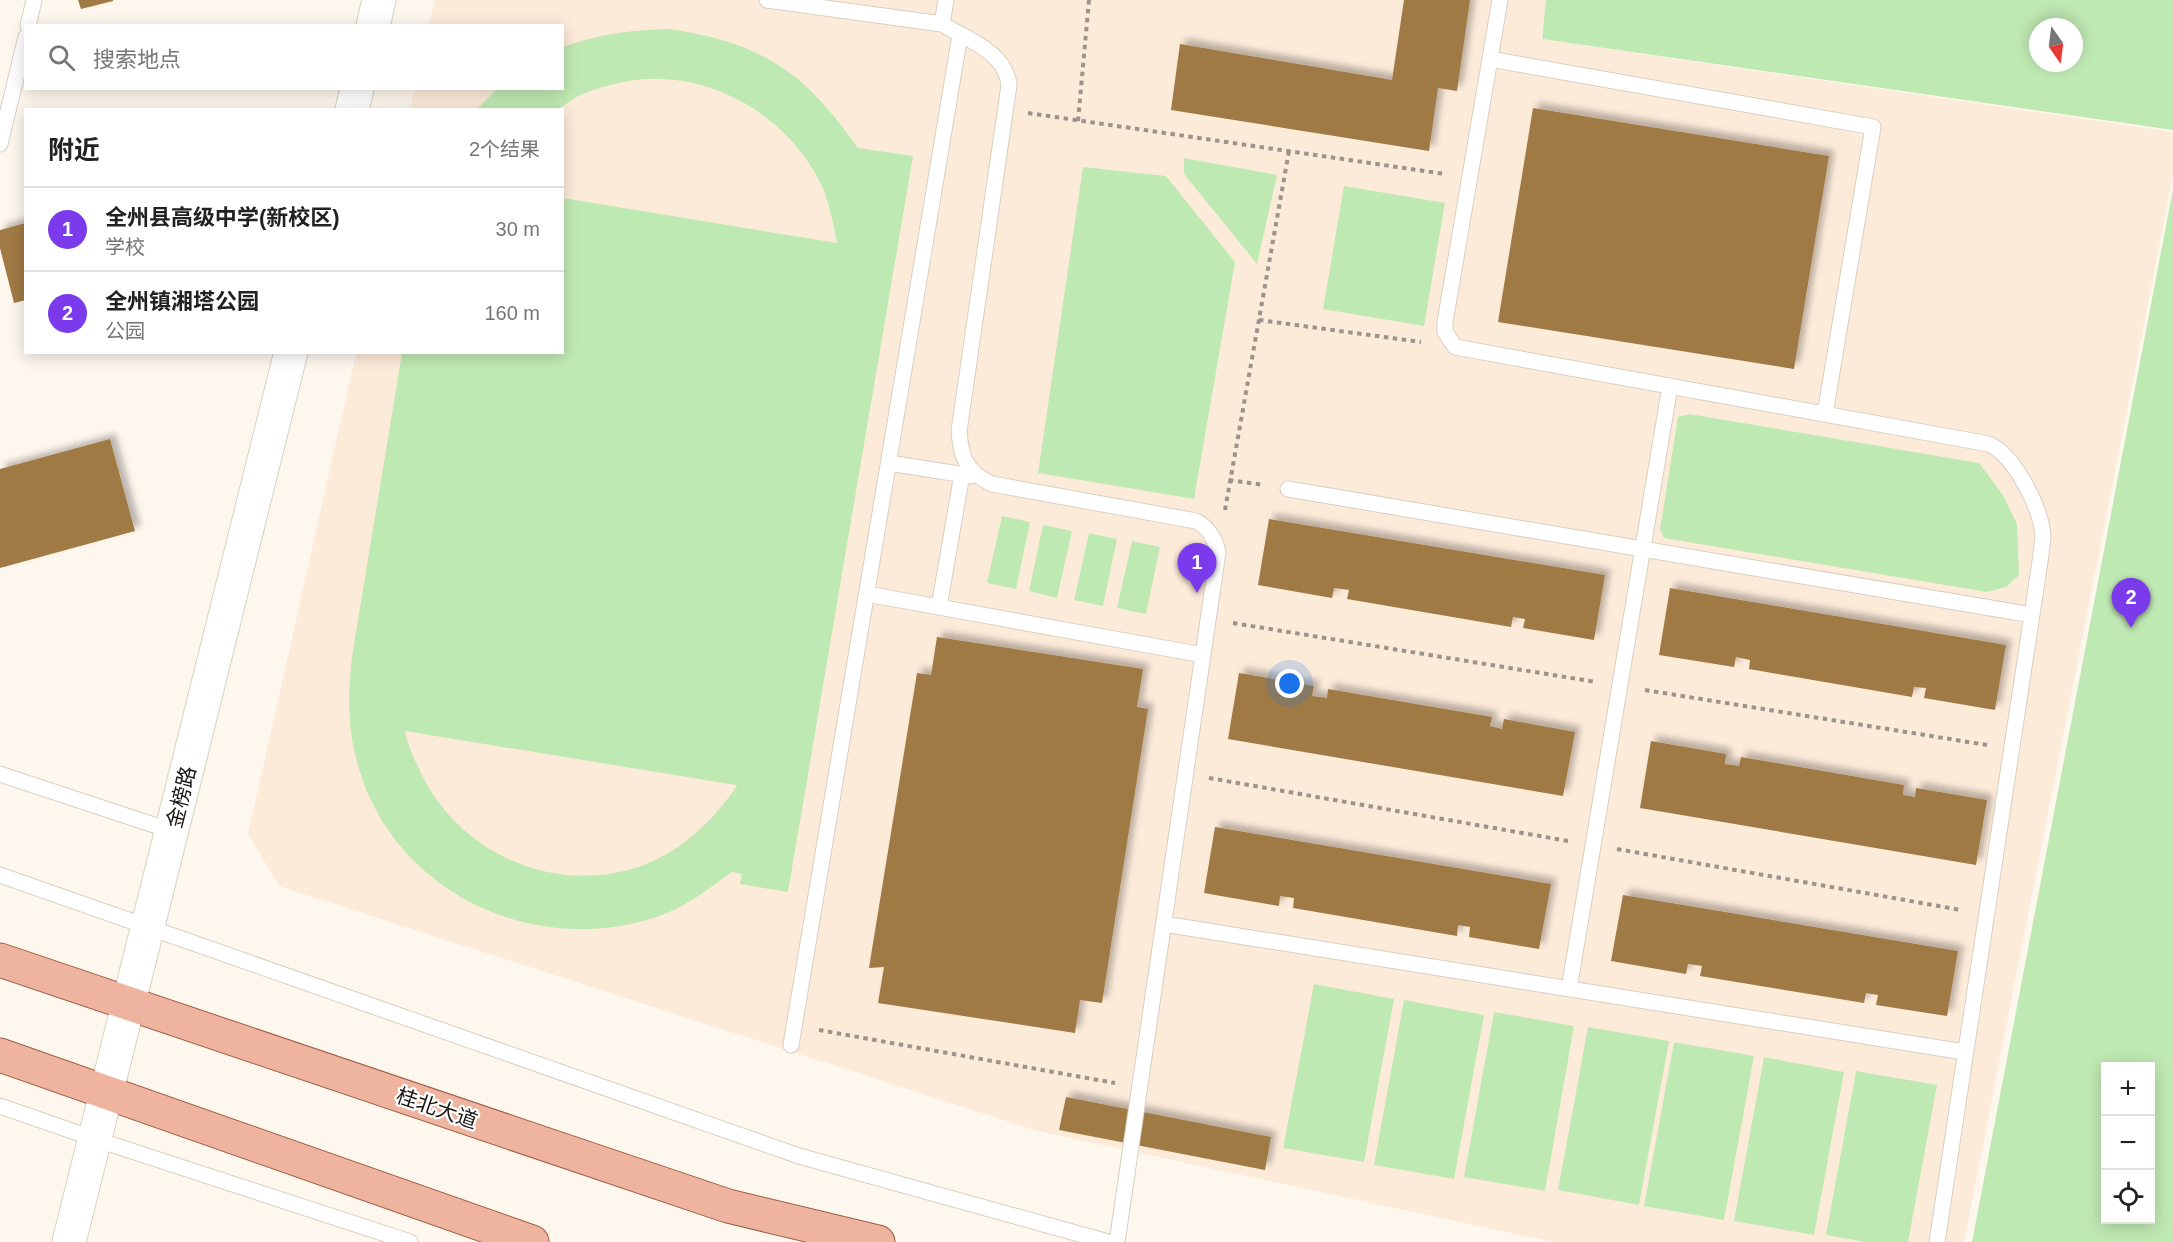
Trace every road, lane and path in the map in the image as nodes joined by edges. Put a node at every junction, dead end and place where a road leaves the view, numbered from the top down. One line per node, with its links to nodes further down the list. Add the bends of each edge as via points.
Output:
1 (34, 0): 7 (lane)
2 (379, 0): 8 (main road)
3 (768, 0): 9 (lane)
4 (946, 0): 9 (lane)
5 (1089, 0): 16 (path)
6 (1500, 0): 12 (lane)
7 (28, 24)
8 (373, 24)
9 (942, 24): 10 (lane)
10 (960, 35): 15 (lane, via 1004,67 1009,85); 25 (lane)
11 (24, 46): 17 (lane)
12 (1490, 59): 19 (lane); 24 (lane, via 1874,127)
13 (357, 90): 14 (main road)
14 (352, 108)
15 (1006, 110): 16 (path); 26 (lane, via 960,431)
16 (1078, 121): 18 (path)
17 (0, 144)
18 (1289, 152): 19 (path); 20 (path)
19 (1470, 178): 21 (lane, via 1445,322 1445,332)
20 (1259, 320): 21 (path); 27 (path)
21 (1455, 347): 23 (lane)
22 (291, 354): 36 (main road, 金榜路)
23 (1670, 386): 24 (lane); 29 (lane)
24 (1825, 414): 33 (lane, via 1989,444 2004,455 2024,482 2043,536)
25 (889, 463): 26 (lane); 31 (lane)
26 (969, 475): 30 (lane, via 992,484 1196,521 1214,538); 32 (lane)
27 (1229, 480): 28 (path); 30 (path)
28 (1288, 489): 29 (lane)
29 (1642, 549): 33 (lane); 41 (lane)
30 (1218, 552): 34 (lane)
31 (867, 594): 32 (lane); 43 (lane)
32 (939, 607): 34 (lane)
33 (2032, 615): 45 (lane)
34 (1203, 656): 38 (lane)
35 (0, 774): 36 (lane)
36 (172, 831): 39 (main road, 金榜路)
37 (0, 874): 39 (lane)
38 (1164, 924): 41 (lane); 47 (lane)
39 (148, 927): 42 (main road, 金榜路); 55 (lane, via 799,1156)
40 (0, 960): 42 (main road, 桂北大道)
41 (1569, 989): 45 (lane)
42 (129, 1004): 48 (main road, 金榜路); 54 (main road, 桂北大道, via 728,1206)
43 (795, 1025): 44 (lane); 47 (path)
44 (792, 1045)
45 (1964, 1052): 57 (lane)
46 (0, 1055): 48 (main road)
47 (1140, 1087): 56 (lane)
48 (106, 1092): 50 (main road, 金榜路); 53 (main road)
49 (0, 1106): 50 (lane)
50 (95, 1139): 51 (main road, 金榜路); 52 (lane)
51 (69, 1242)
52 (410, 1242)
53 (532, 1242)
54 (878, 1242)
55 (1108, 1242)
56 (1117, 1242)
57 (1937, 1242)

